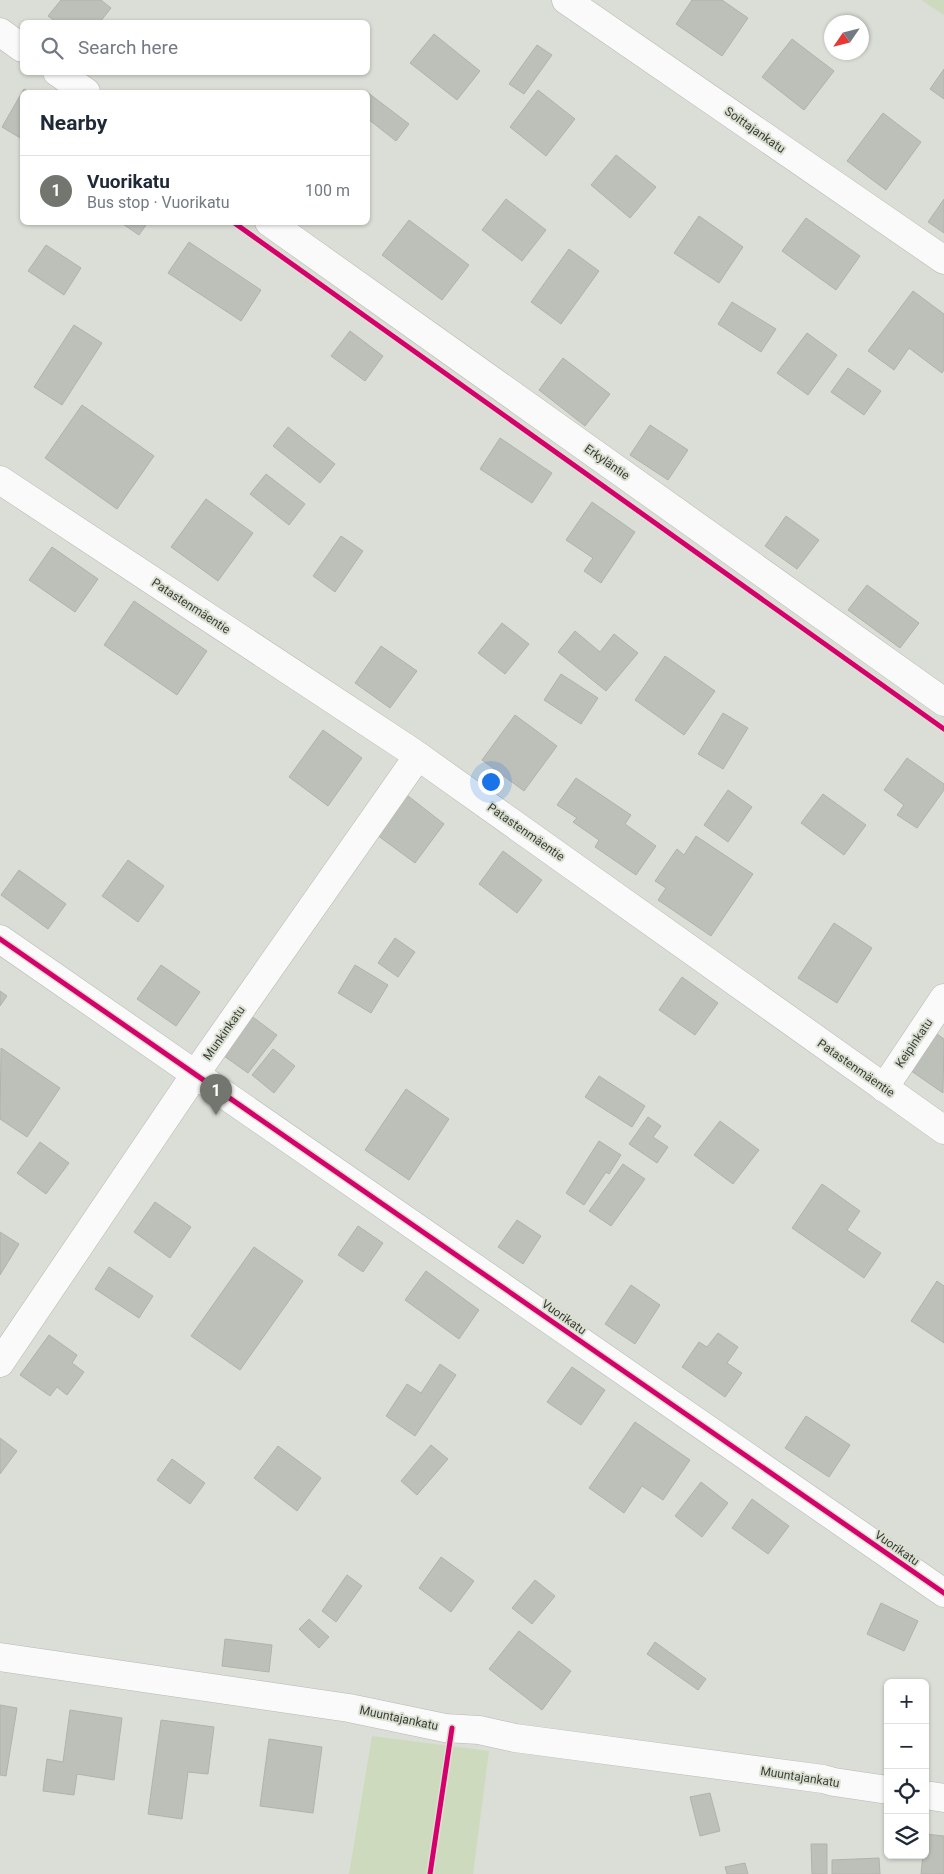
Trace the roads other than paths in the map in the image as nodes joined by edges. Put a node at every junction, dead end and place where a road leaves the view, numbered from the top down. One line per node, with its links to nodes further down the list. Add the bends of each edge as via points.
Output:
1 (566, 0): 7 (street, Soittajankatu)
2 (0, 32): 3 (street)
3 (20, 47)
4 (61, 75): 5 (street)
5 (83, 90)
6 (273, 225): 9 (street, Erkyläntie)
7 (944, 260)
8 (0, 480): 10 (street, Patastenmäentie)
9 (944, 702)
10 (418, 756): 13 (street, Munkinkatu); 14 (street, Patastenmäentie)
11 (0, 939): 13 (street, Vuorikatu)
12 (944, 998): 14 (street, Keipinkatu)
13 (196, 1073): 16 (street, Munkinkatu); 17 (street, Vuorikatu)
14 (884, 1088): 15 (street, Patastenmäentie)
15 (944, 1130)
16 (0, 1363)
17 (944, 1593)
18 (0, 1657): 19 (street, Muuntajankatu, via 349,1708 445,1728 479,1730 515,1738)
19 (884, 1789)
20 (929, 1796): 21 (street)
21 (944, 1798)

